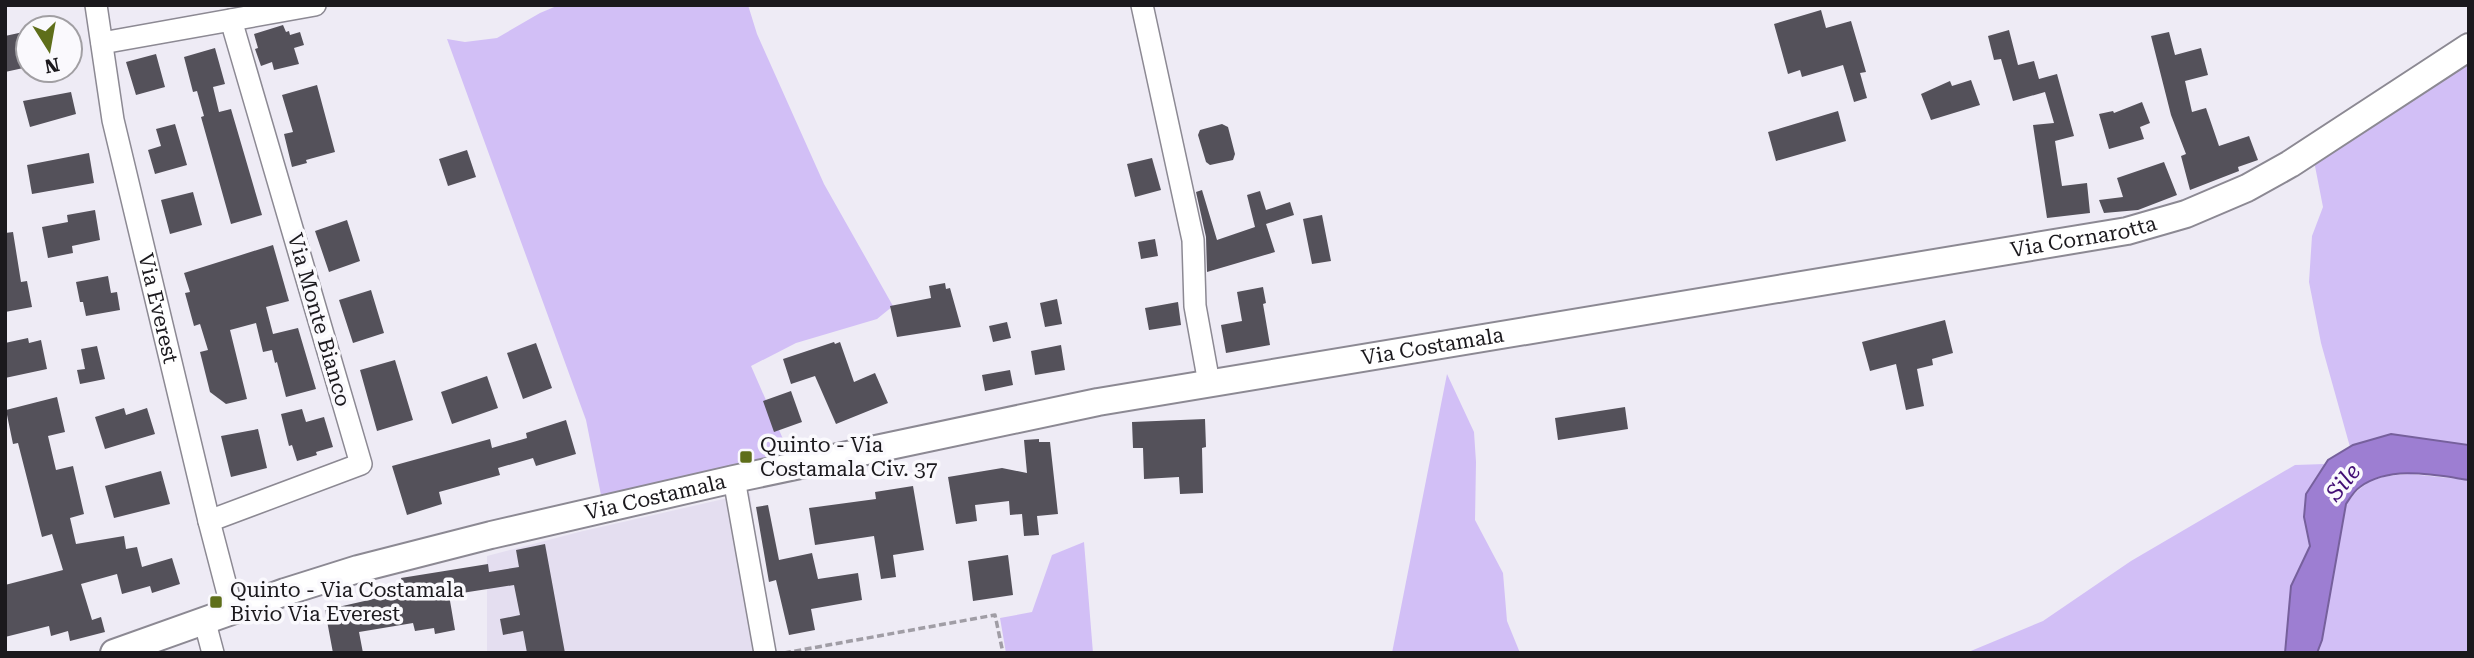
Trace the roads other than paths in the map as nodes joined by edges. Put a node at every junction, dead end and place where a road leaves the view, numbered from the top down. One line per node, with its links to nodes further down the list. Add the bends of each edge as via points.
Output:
1 (96, 5): 5 (street, Via Everest)
2 (315, 5): 4 (street)
3 (1142, 5): 8 (street, via 1193,240 1195,306)
4 (231, 20): 5 (street); 10 (street, Via Monte Bianco, via 361,464)
5 (102, 43): 10 (street, Via Everest, via 113,120)
6 (2469, 47): 7 (main road, Via Cornarotta, via 2290,164 2186,215 2127,231)
7 (1656, 310): 8 (main road, Via Costamala)
8 (1209, 383): 9 (main road, Via Costamala)
9 (734, 479): 11 (main road, Via Costamala, via 464,541); 15 (street)
10 (209, 521): 11 (street, Via Everest)
11 (232, 609): 12 (main road, Via Costamala)
12 (204, 619): 13 (main road, Via Costamala); 14 (street)
13 (114, 653)
14 (213, 653)
15 (765, 653)

